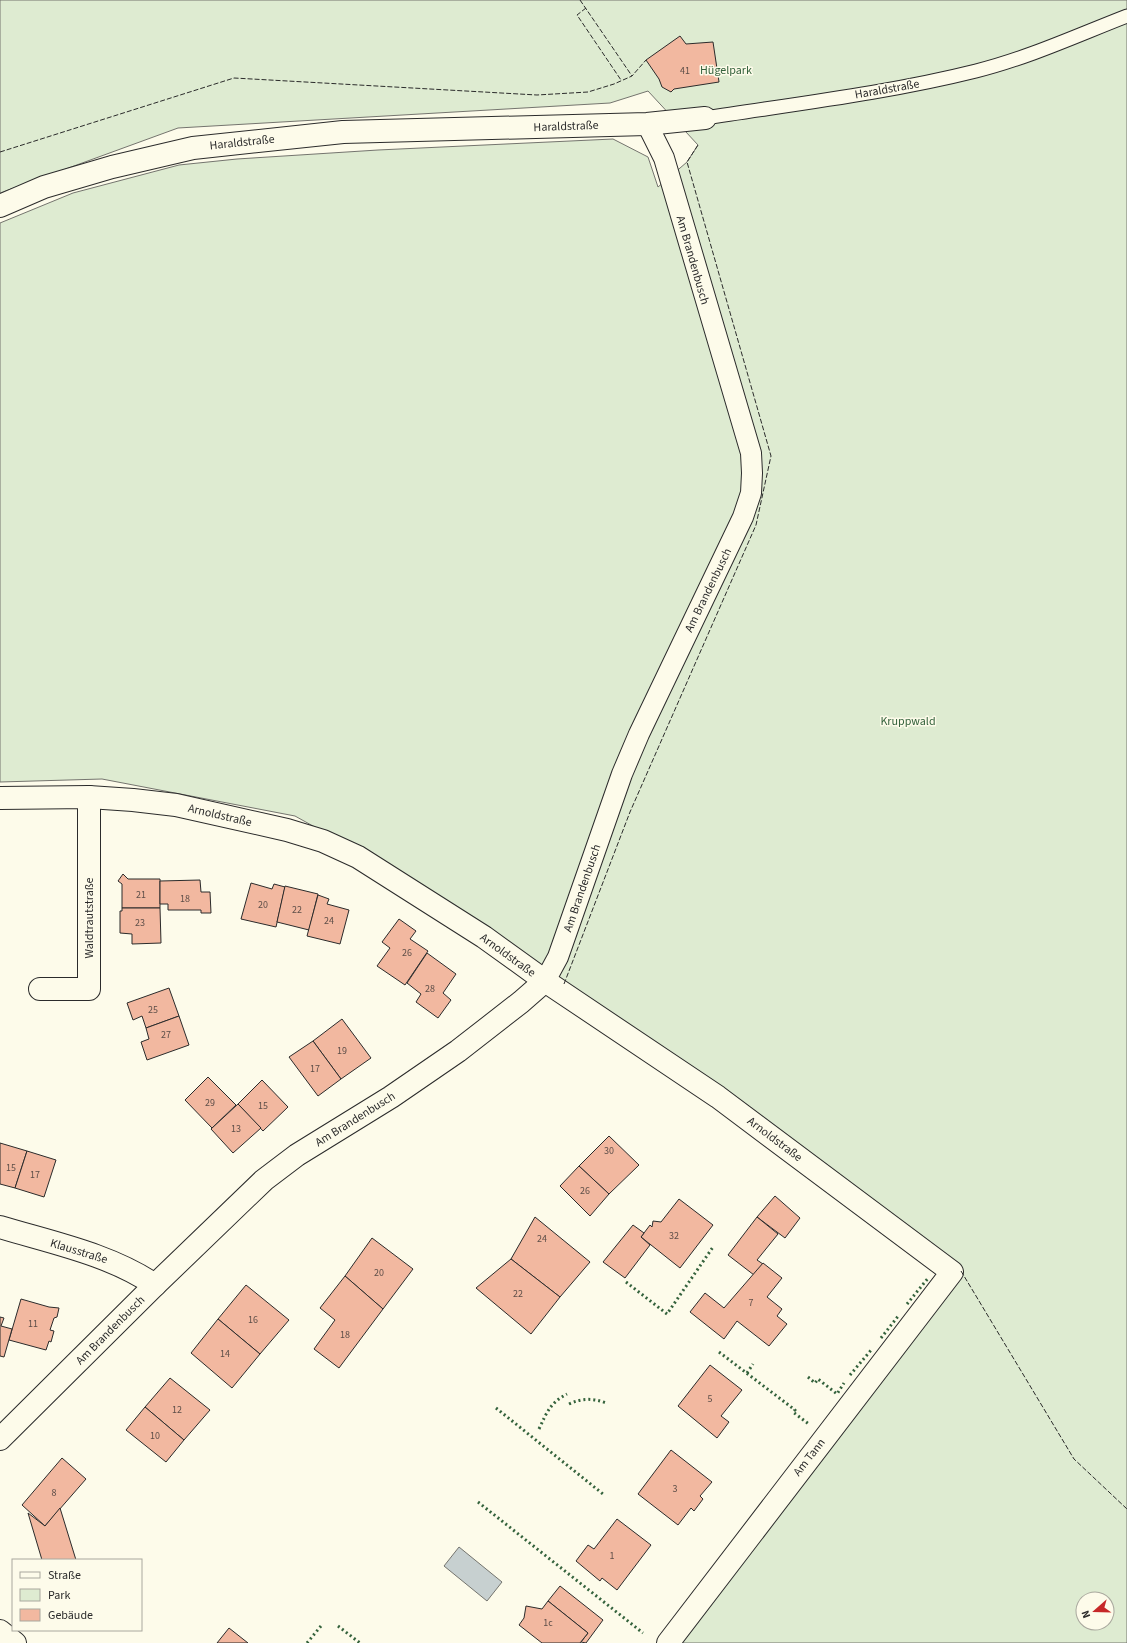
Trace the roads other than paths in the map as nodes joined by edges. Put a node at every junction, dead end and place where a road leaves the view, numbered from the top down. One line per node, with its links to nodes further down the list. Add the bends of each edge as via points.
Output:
1 (1127, 16): 2 (lane, Haraldstraße, via 1034,52 978,70 915,84)
2 (705, 118): 3 (street, Haraldstraße)
3 (647, 124): 4 (street, Haraldstraße, via 343,132 193,148 112,167 44,187); 7 (street, Am Brandenbusch, via 664,158 710,319 745,429 751,453 751,493 743,517 622,774 558,957)
4 (0, 206)
5 (0, 798): 6 (street, Arnoldstraße)
6 (89, 798): 7 (street, Arnoldstraße, via 176,805 287,830 323,841 358,857 392,877 484,937); 8 (street, Waldtrautstraße, via 89,989)
7 (545, 981): 10 (street, Arnoldstraße, via 718,1097); 11 (street, Am Brandenbusch, via 458,1052 297,1155 264,1180)
8 (40, 989)
9 (0, 1227): 11 (street, Klausstraße, via 111,1261 135,1272)
10 (952, 1272): 15 (street, Am Tann)
11 (154, 1286): 12 (street, Am Brandenbusch)
12 (0, 1439)
13 (0, 1630): 14 (street)
14 (15, 1643)
15 (668, 1643)

